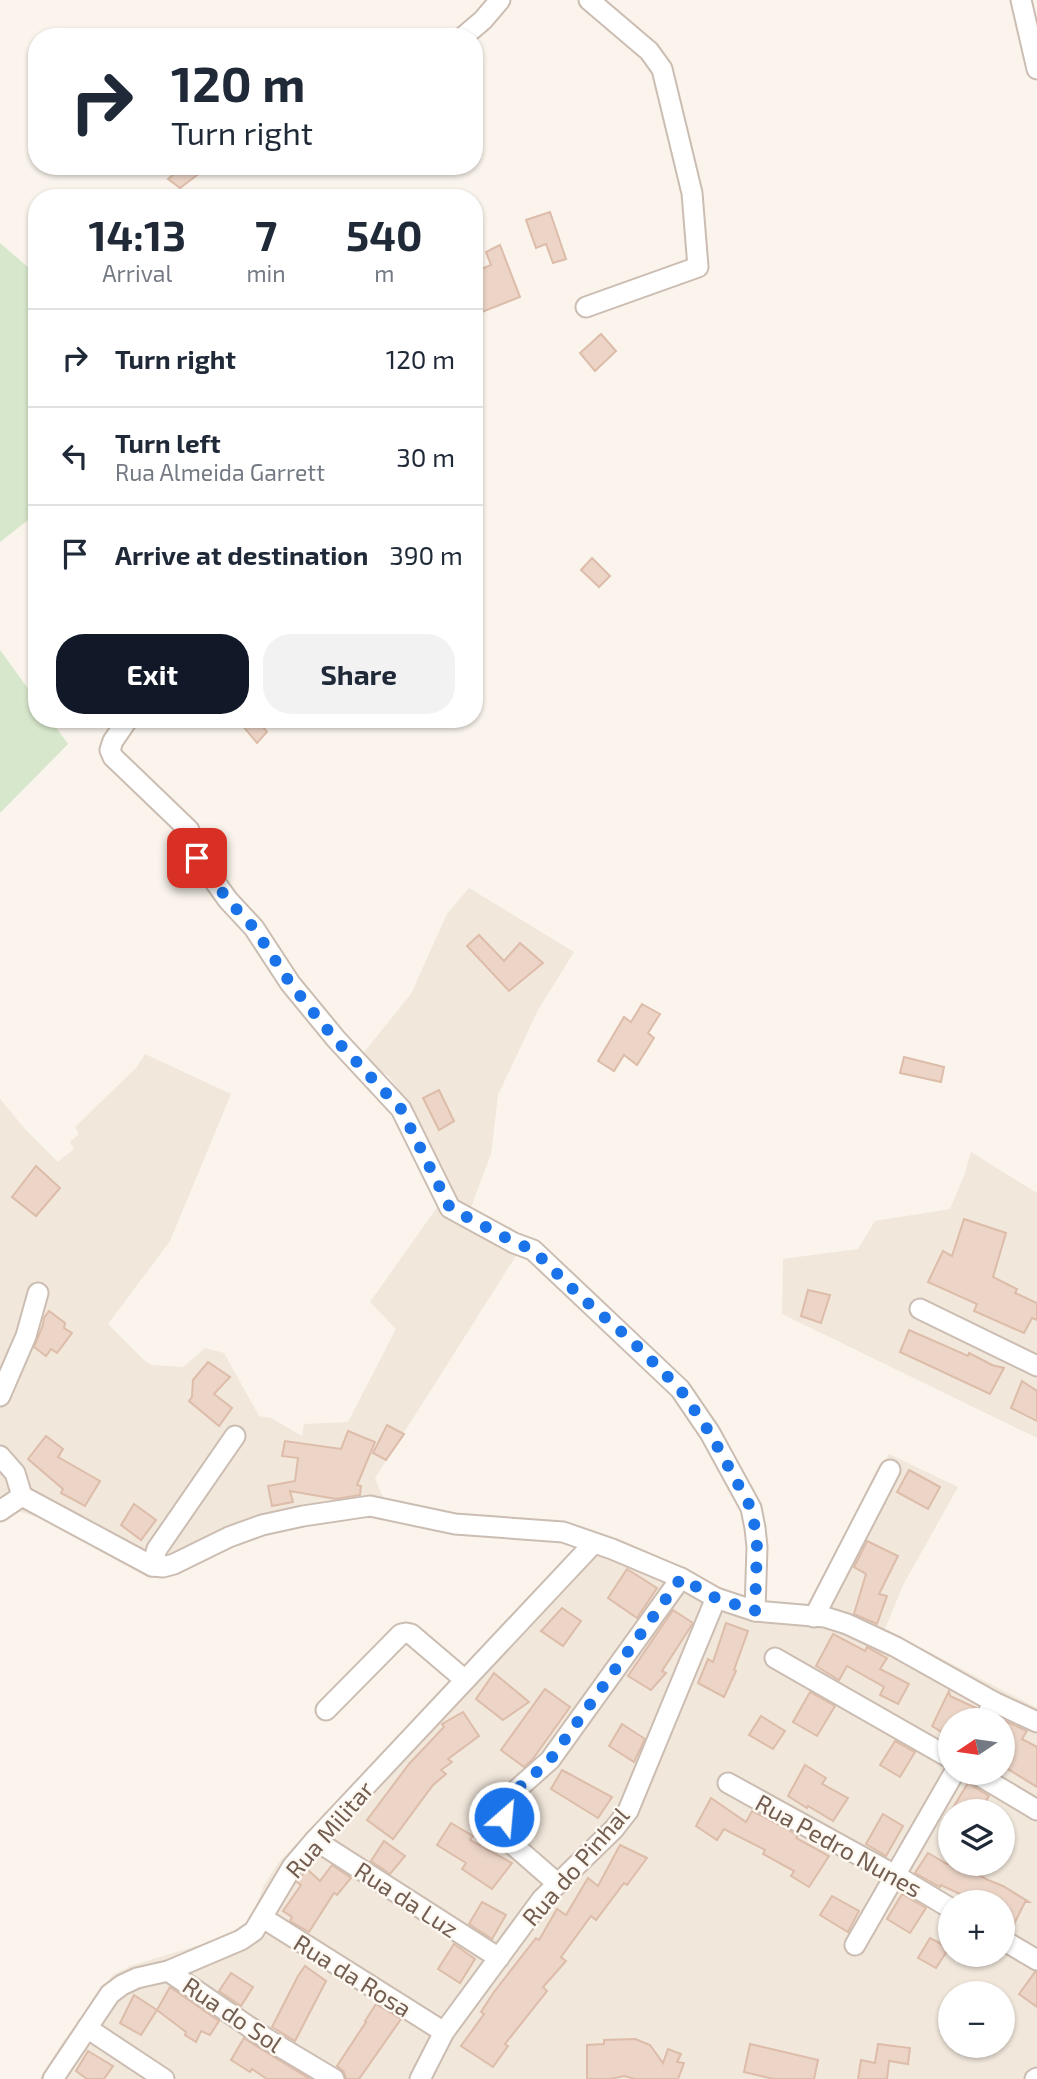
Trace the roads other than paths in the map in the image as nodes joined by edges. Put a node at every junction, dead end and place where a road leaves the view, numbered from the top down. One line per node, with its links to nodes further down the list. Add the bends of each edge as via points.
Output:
1 (500, 0): 4 (street)
2 (589, 0): 6 (street, via 649,51 662,69 692,193 698,267)
3 (1021, 0): 5 (street)
4 (474, 28)
5 (1037, 69)
6 (586, 307)
7 (122, 728): 21 (street, via 110,750 113,757 189,830 197,858 254,928 290,983 401,1109 450,1208 533,1250 680,1389 751,1508 757,1547)
8 (38, 1293): 11 (street, via 26,1336)
9 (920, 1310): 10 (street)
10 (1037, 1366)
11 (0, 1396)
12 (235, 1436): 18 (street, via 157,1549)
13 (0, 1456): 15 (street, via 15,1473)
14 (890, 1470): 22 (street)
15 (22, 1496): 16 (street); 18 (street)
16 (0, 1511)
17 (593, 1544): 18 (street, via 563,1532 455,1524 370,1506 262,1525 174,1564); 19 (street); 24 (street, Rua Militar)
18 (152, 1566)
19 (681, 1578): 20 (street); 36 (street, via 550,1760 507,1804 504,1817 511,1843)
20 (716, 1598): 21 (street); 36 (street, Rua do Pinhal, via 628,1811)
21 (755, 1611): 22 (street)
22 (814, 1616): 25 (street, via 870,1634)
23 (775, 1658): 29 (street)
24 (465, 1680): 27 (street, via 411,1634 401,1634); 34 (street, Rua Militar)
25 (994, 1702): 26 (street); 28 (street)
26 (991, 1708)
27 (326, 1710)
28 (1037, 1721)
29 (938, 1751)
30 (728, 1783): 35 (street, Rua Pedro Nunes)
31 (947, 1785): 35 (street)
32 (995, 1785): 33 (street)
33 (1037, 1810)
34 (314, 1840): 38 (street, Rua Militar, via 292,1867); 41 (street, Rua da Luz)
35 (895, 1875): 37 (street, Rua Pedro Nunes); 39 (street)
36 (558, 1884): 41 (street, Rua do Pinhal)
37 (938, 1901)
38 (263, 1918): 43 (street, Rua Militar, via 241,1940); 45 (street, Rua da Rosa)
39 (855, 1945)
40 (1015, 1947): 42 (street)
41 (499, 1958): 45 (street, Rua do Pinhal)
42 (1037, 1960)
43 (168, 1971): 44 (street, Rua Militar, via 122,1985 110,1994); 48 (street, Rua do Sol)
44 (87, 2028): 46 (street, Rua Militar); 47 (street)
45 (444, 2032): 49 (street, Rua do Pinhal)
46 (53, 2079)
47 (164, 2079)
48 (334, 2079)
49 (421, 2079)

